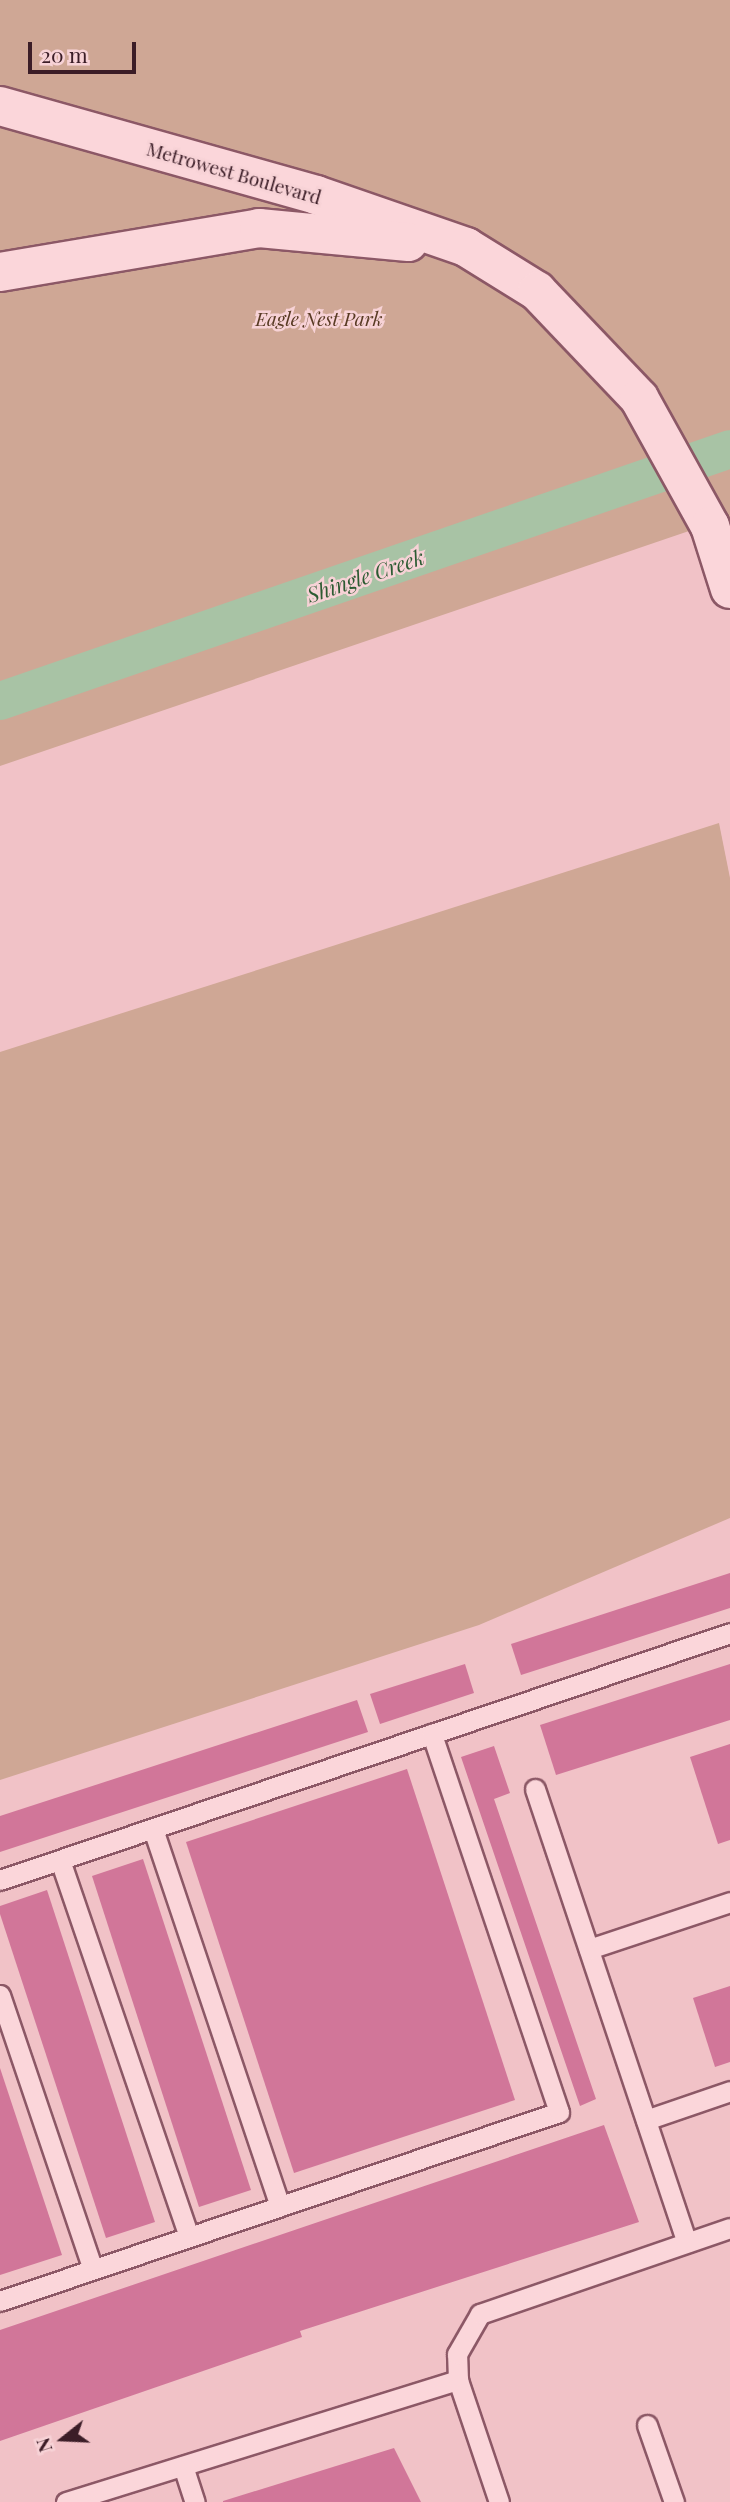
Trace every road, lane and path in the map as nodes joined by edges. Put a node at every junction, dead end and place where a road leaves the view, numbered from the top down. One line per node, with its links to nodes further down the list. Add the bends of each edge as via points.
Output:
1 (0, 106): 2 (street, Metrowest Boulevard, via 316,195)
2 (466, 247): 3 (street, Metrowest Boulevard, via 259,228); 4 (street, Metrowest Boulevard, via 537,291 639,398 710,526)
3 (0, 272)
4 (730, 589)
5 (730, 1633): 6 (lane)
6 (432, 1734): 8 (lane); 16 (lane, via 559,2112)
7 (535, 1789): 12 (lane)
8 (153, 1829): 9 (lane); 16 (lane)
9 (60, 1860): 10 (lane); 18 (lane)
10 (0, 1880)
11 (730, 1902): 12 (lane)
12 (589, 1949): 15 (lane)
13 (0, 1995): 20 (lane)
14 (730, 2091): 15 (lane)
15 (646, 2120): 19 (lane)
16 (280, 2206): 18 (lane)
17 (730, 2228): 19 (lane)
18 (189, 2237): 20 (lane)
19 (687, 2242): 22 (lane, via 480,2314 457,2354)
20 (93, 2269): 21 (lane)
21 (0, 2301)
22 (458, 2379): 24 (lane); 27 (lane)
23 (647, 2426): 28 (lane)
24 (183, 2466): 25 (lane); 26 (lane)
25 (66, 2502)
26 (195, 2502)
27 (499, 2502)
28 (674, 2502)

